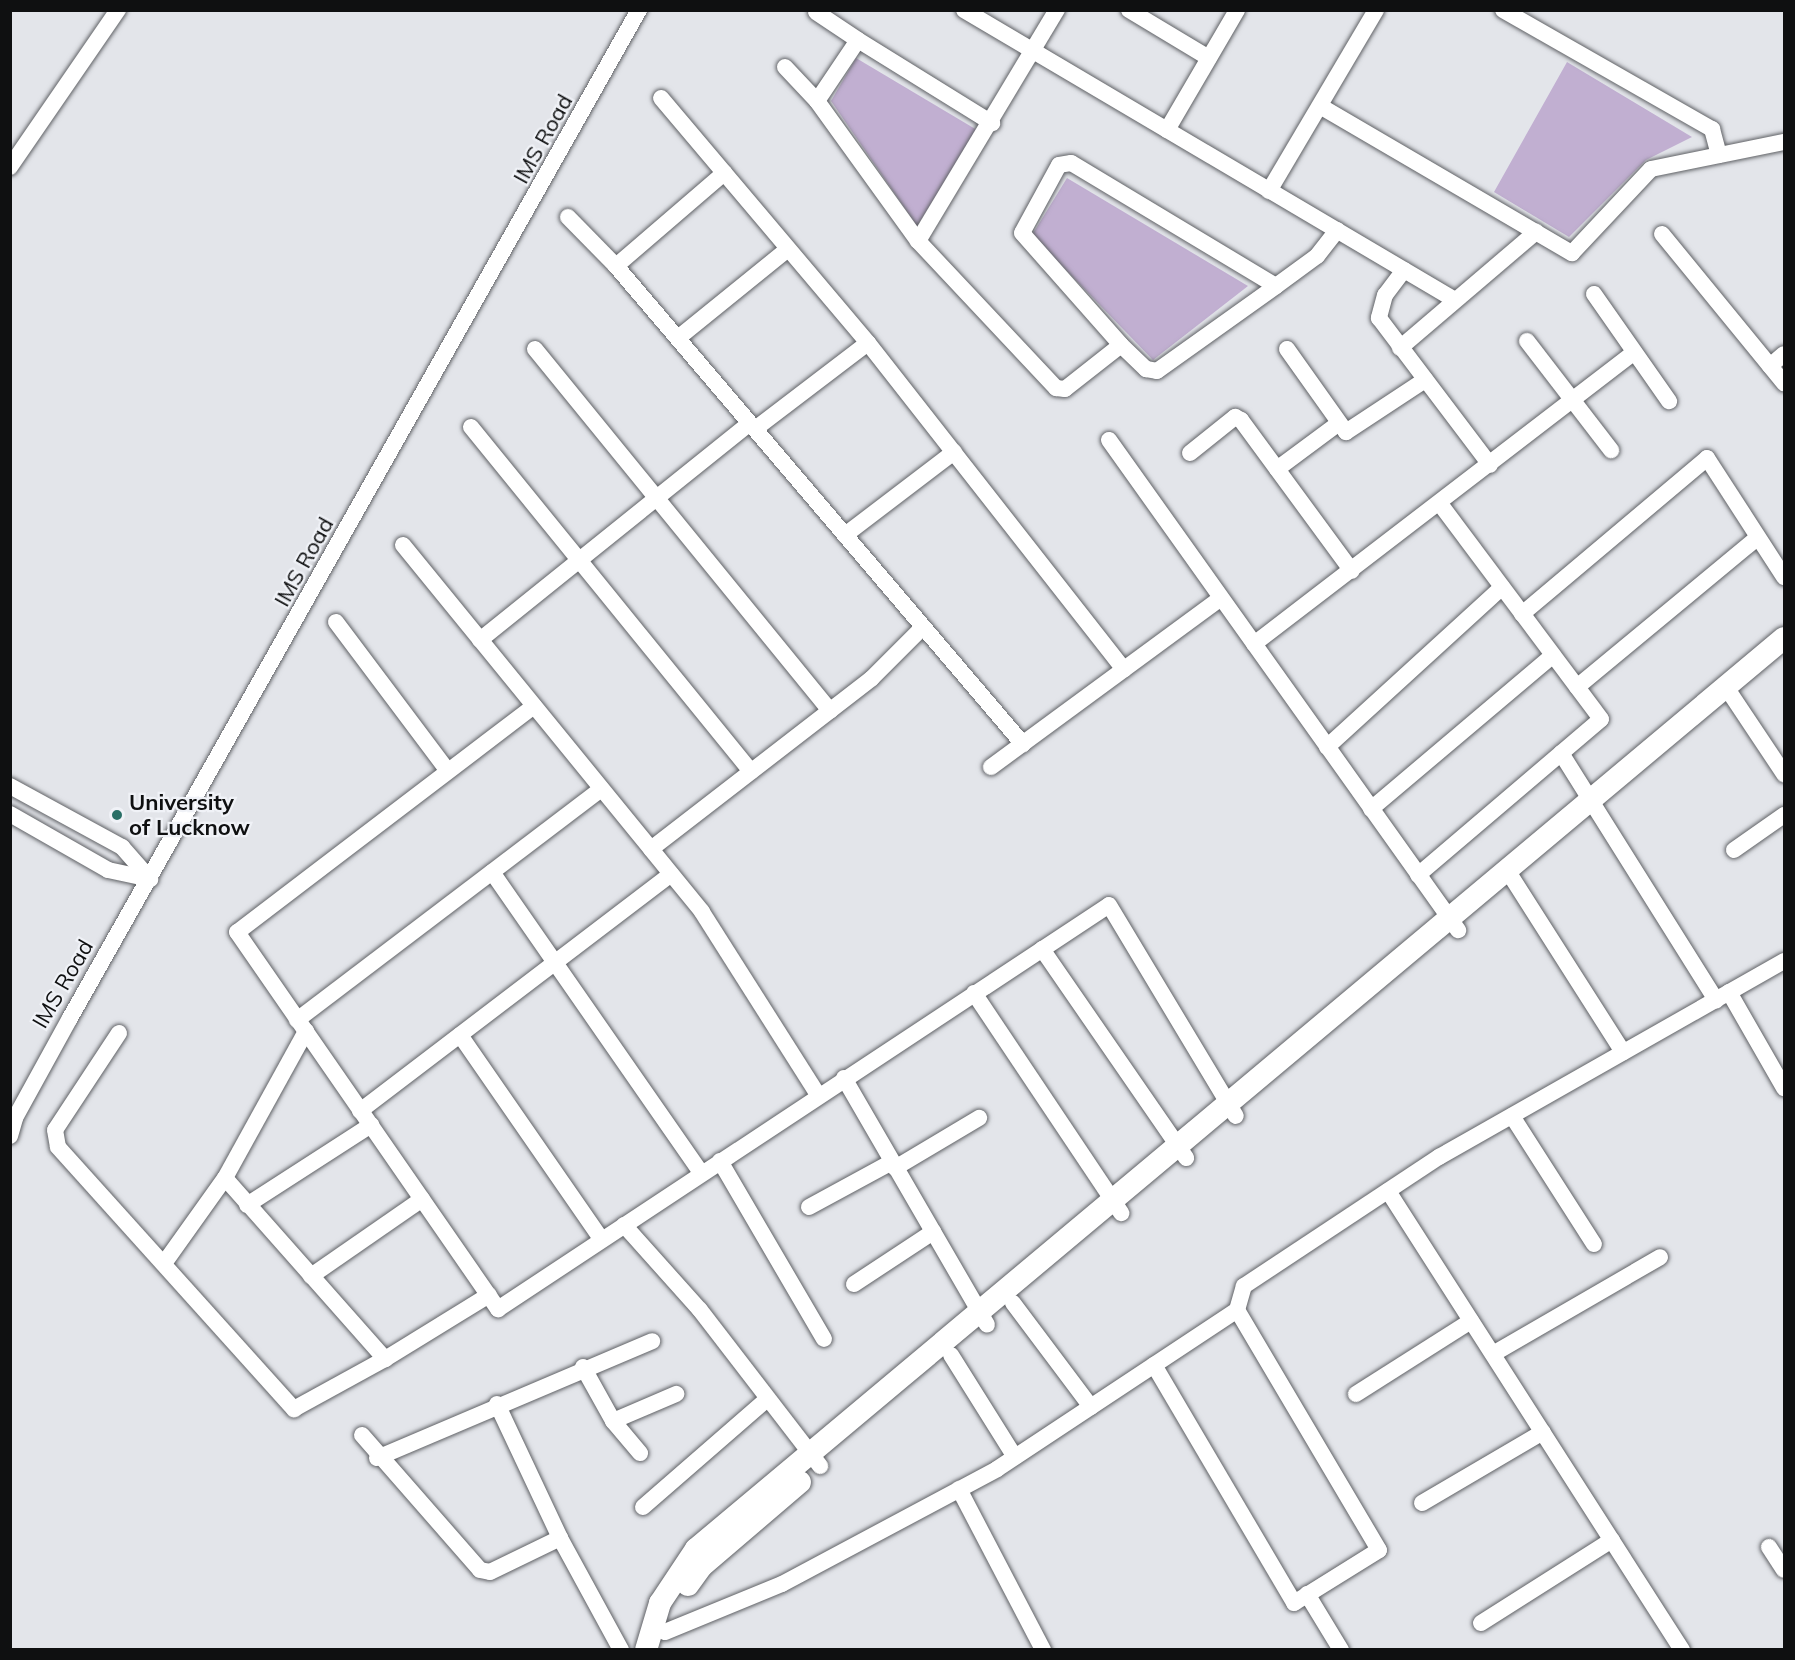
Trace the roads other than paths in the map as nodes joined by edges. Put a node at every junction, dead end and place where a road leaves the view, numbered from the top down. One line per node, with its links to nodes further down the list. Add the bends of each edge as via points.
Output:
1 (118, 10): 21 (street)
2 (639, 10): 100 (street, IMS Road)
3 (964, 10): 11 (street)
4 (1057, 10): 11 (street)
5 (1129, 10): 12 (street)
6 (1237, 10): 12 (street)
7 (1376, 10): 16 (street)
8 (1503, 10): 20 (street, via 1712,129)
9 (816, 12): 10 (street)
10 (858, 40): 15 (street); 17 (street)
11 (1033, 51): 17 (street); 18 (street)
12 (1209, 58): 18 (street)
13 (785, 67): 15 (street)
14 (660, 98): 22 (street)
15 (817, 101): 28 (street)
16 (1320, 106): 23 (street); 26 (street)
17 (992, 123): 28 (street)
18 (1167, 130): 23 (street)
19 (1785, 142): 20 (street)
20 (1719, 155): 26 (street, via 1651,169 1572,253)
21 (10, 167)
22 (724, 173): 29 (street); 30 (street)
23 (1269, 191): 25 (street)
24 (568, 217): 30 (street)
25 (1337, 230): 31 (street); 32 (street, via 1317,256)
26 (1536, 232): 34 (street)
27 (1662, 234): 44 (street)
28 (918, 240): 38 (street, via 1056,388 1065,389)
29 (788, 249): 35 (street); 37 (street)
30 (616, 266): 35 (street)
31 (1404, 270): 34 (street); 39 (street, via 1385,295 1379,318)
32 (1276, 286): 38 (street, via 1157,371 1146,369); 38 (street, via 1071,163 1059,165 1022,233)
33 (1594, 294): 42 (street)
34 (1455, 300): 39 (street)
35 (678, 338): 51 (street)
36 (1527, 341): 47 (street)
37 (868, 343): 51 (street); 54 (street)
38 (1121, 345)
39 (1400, 348): 45 (street)
40 (535, 349): 58 (street)
41 (1287, 350): 49 (street)
42 (1633, 353): 47 (street); 48 (street)
43 (1785, 354): 44 (street)
44 (1770, 366): 46 (street)
45 (1425, 380): 49 (street, via 1351,432); 56 (street)
46 (1785, 383)
47 (1572, 401): 53 (street); 56 (street)
48 (1669, 401)
49 (1339, 423): 57 (street)
50 (471, 426): 63 (street)
51 (752, 426): 58 (street); 60 (street)
52 (1109, 440): 67 (street)
53 (1611, 450)
54 (954, 452): 60 (street); 76 (street)
55 (1190, 453): 57 (street, via 1235,417)
56 (1490, 465): 59 (street)
57 (1277, 469): 64 (street)
58 (656, 498): 63 (street); 80 (street)
59 (1440, 504): 64 (street); 66 (street)
60 (845, 535): 70 (street)
61 (1757, 538): 65 (street); 68 (street, via 1707,458 1701,459); 77 (street)
62 (403, 545): 72 (street)
63 (581, 558): 72 (street); 86 (street)
64 (1352, 571): 73 (street)
65 (1785, 577)
66 (1502, 587): 68 (street); 82 (street)
67 (1221, 598): 73 (street); 76 (street)
68 (1522, 614): 74 (street)
69 (336, 622): 85 (street)
70 (923, 627): 80 (street, via 872,678); 81 (street)
71 (1785, 638): 78 (street)
72 (480, 640): 79 (street)
73 (1254, 644): 82 (street)
74 (1553, 655): 77 (street); 91 (street)
75 (1785, 656): 78 (street)
76 (1124, 669): 81 (street)
77 (1577, 687): 83 (street, via 1601,719)
78 (1730, 692): 87 (street); 90 (street)
79 (534, 706): 85 (street); 89 (street)
80 (830, 711): 86 (street)
81 (1023, 744): 84 (street)
82 (1327, 747): 91 (street)
83 (1561, 753): 90 (street); 98 (street)
84 (991, 767)
85 (448, 771): 107 (street, via 237,933)
86 (751, 772): 94 (street)
87 (1785, 774)
88 (10, 786): 100 (street, via 122,847)
89 (601, 789): 94 (street); 96 (street)
90 (1597, 804): 99 (street); 106 (street)
91 (1371, 809): 98 (street)
92 (10, 814): 100 (street, via 108,870)
93 (1785, 815): 95 (street)
94 (651, 849): 97 (street)
95 (1734, 850)
96 (492, 872): 103 (street); 107 (street)
97 (671, 874): 103 (street); 113 (street, via 702,912)
98 (1418, 875): 101 (street)
99 (1511, 875): 101 (street); 110 (street)
100 (150, 879): 119 (street, IMS Road, via 20,1108)
101 (1453, 924): 114 (street)
102 (1042, 949): 105 (street); 114 (street, via 1109,905); 120 (street)
103 (557, 961): 109 (street); 123 (street)
104 (1785, 961): 106 (street)
105 (974, 993): 111 (street); 129 (street)
106 (1723, 996): 110 (street); 112 (street)
107 (302, 1026): 115 (street); 124 (street)
108 (119, 1032): 135 (street, via 55,1130 58,1147)
109 (460, 1035): 115 (street); 132 (street)
110 (1623, 1052): 116 (street)
111 (844, 1078): 113 (street); 122 (street)
112 (1785, 1088)
113 (818, 1095): 121 (street)
114 (1232, 1110): 120 (street)
115 (360, 1111): 118 (street)
116 (1512, 1116): 125 (street); 133 (street)
117 (979, 1118): 122 (street)
118 (371, 1125): 126 (street); 127 (street)
119 (10, 1136)
120 (1182, 1152): 129 (street)
121 (720, 1161): 123 (street); 143 (street)
122 (893, 1165): 128 (street); 131 (street)
123 (701, 1173): 130 (street)
124 (225, 1178): 127 (street); 135 (street)
125 (1388, 1191): 140 (street, via 1244,1286); 142 (street)
126 (422, 1199): 136 (street); 138 (street)
127 (247, 1205): 136 (street)
128 (809, 1207)
129 (1116, 1208): 139 (street); 141 (street)
130 (624, 1225): 132 (street); 152 (street, via 700,1310)
131 (933, 1232): 137 (street); 141 (street)
132 (602, 1240): 138 (street, via 498,1309)
133 (1594, 1244)
134 (1660, 1257): 145 (street)
135 (165, 1262): 147 (street, via 294,1409)
136 (311, 1276): 147 (street)
137 (854, 1284)
138 (489, 1295): 147 (street)
139 (1014, 1303): 141 (street); 154 (street)
140 (1237, 1310): 148 (street); 169 (street, via 1379,1550)
141 (983, 1319): 146 (street); 161 (street)
142 (1471, 1321): 145 (street); 151 (street)
143 (824, 1339)
144 (651, 1341): 149 (street)
145 (1493, 1354): 156 (street)
146 (951, 1355): 159 (street); 161 (street)
147 (385, 1359)
148 (1154, 1365): 154 (street); 169 (street, via 1294,1603)
149 (583, 1366): 153 (street); 155 (street)
150 (676, 1394): 155 (street)
151 (1356, 1394)
152 (766, 1400): 161 (street); 164 (street)
153 (497, 1404): 160 (street); 165 (street)
154 (1091, 1407): 159 (street)
155 (613, 1421): 158 (street)
156 (1543, 1432): 163 (street); 166 (street)
157 (362, 1435): 160 (street)
158 (640, 1453)
159 (1015, 1457): 162 (street)
160 (377, 1458): 165 (street, via 480,1570 490,1572)
161 (815, 1460): 171 (street, via 702,1566 678,1598); 174 (street, via 696,1549 660,1603)
162 (959, 1489): 171 (street, via 782,1584); 175 (street)
163 (1422, 1503)
164 (643, 1507)
165 (560, 1538): 173 (street)
166 (1612, 1540): 170 (street); 177 (street)
167 (1769, 1547): 168 (street)
168 (1785, 1570)
169 (1307, 1594): 172 (street)
170 (1481, 1623)
171 (662, 1641)
172 (1338, 1645): 176 (street)
173 (621, 1650)
174 (646, 1650)
175 (1043, 1650)
176 (1320, 1650)
177 (1682, 1650)

